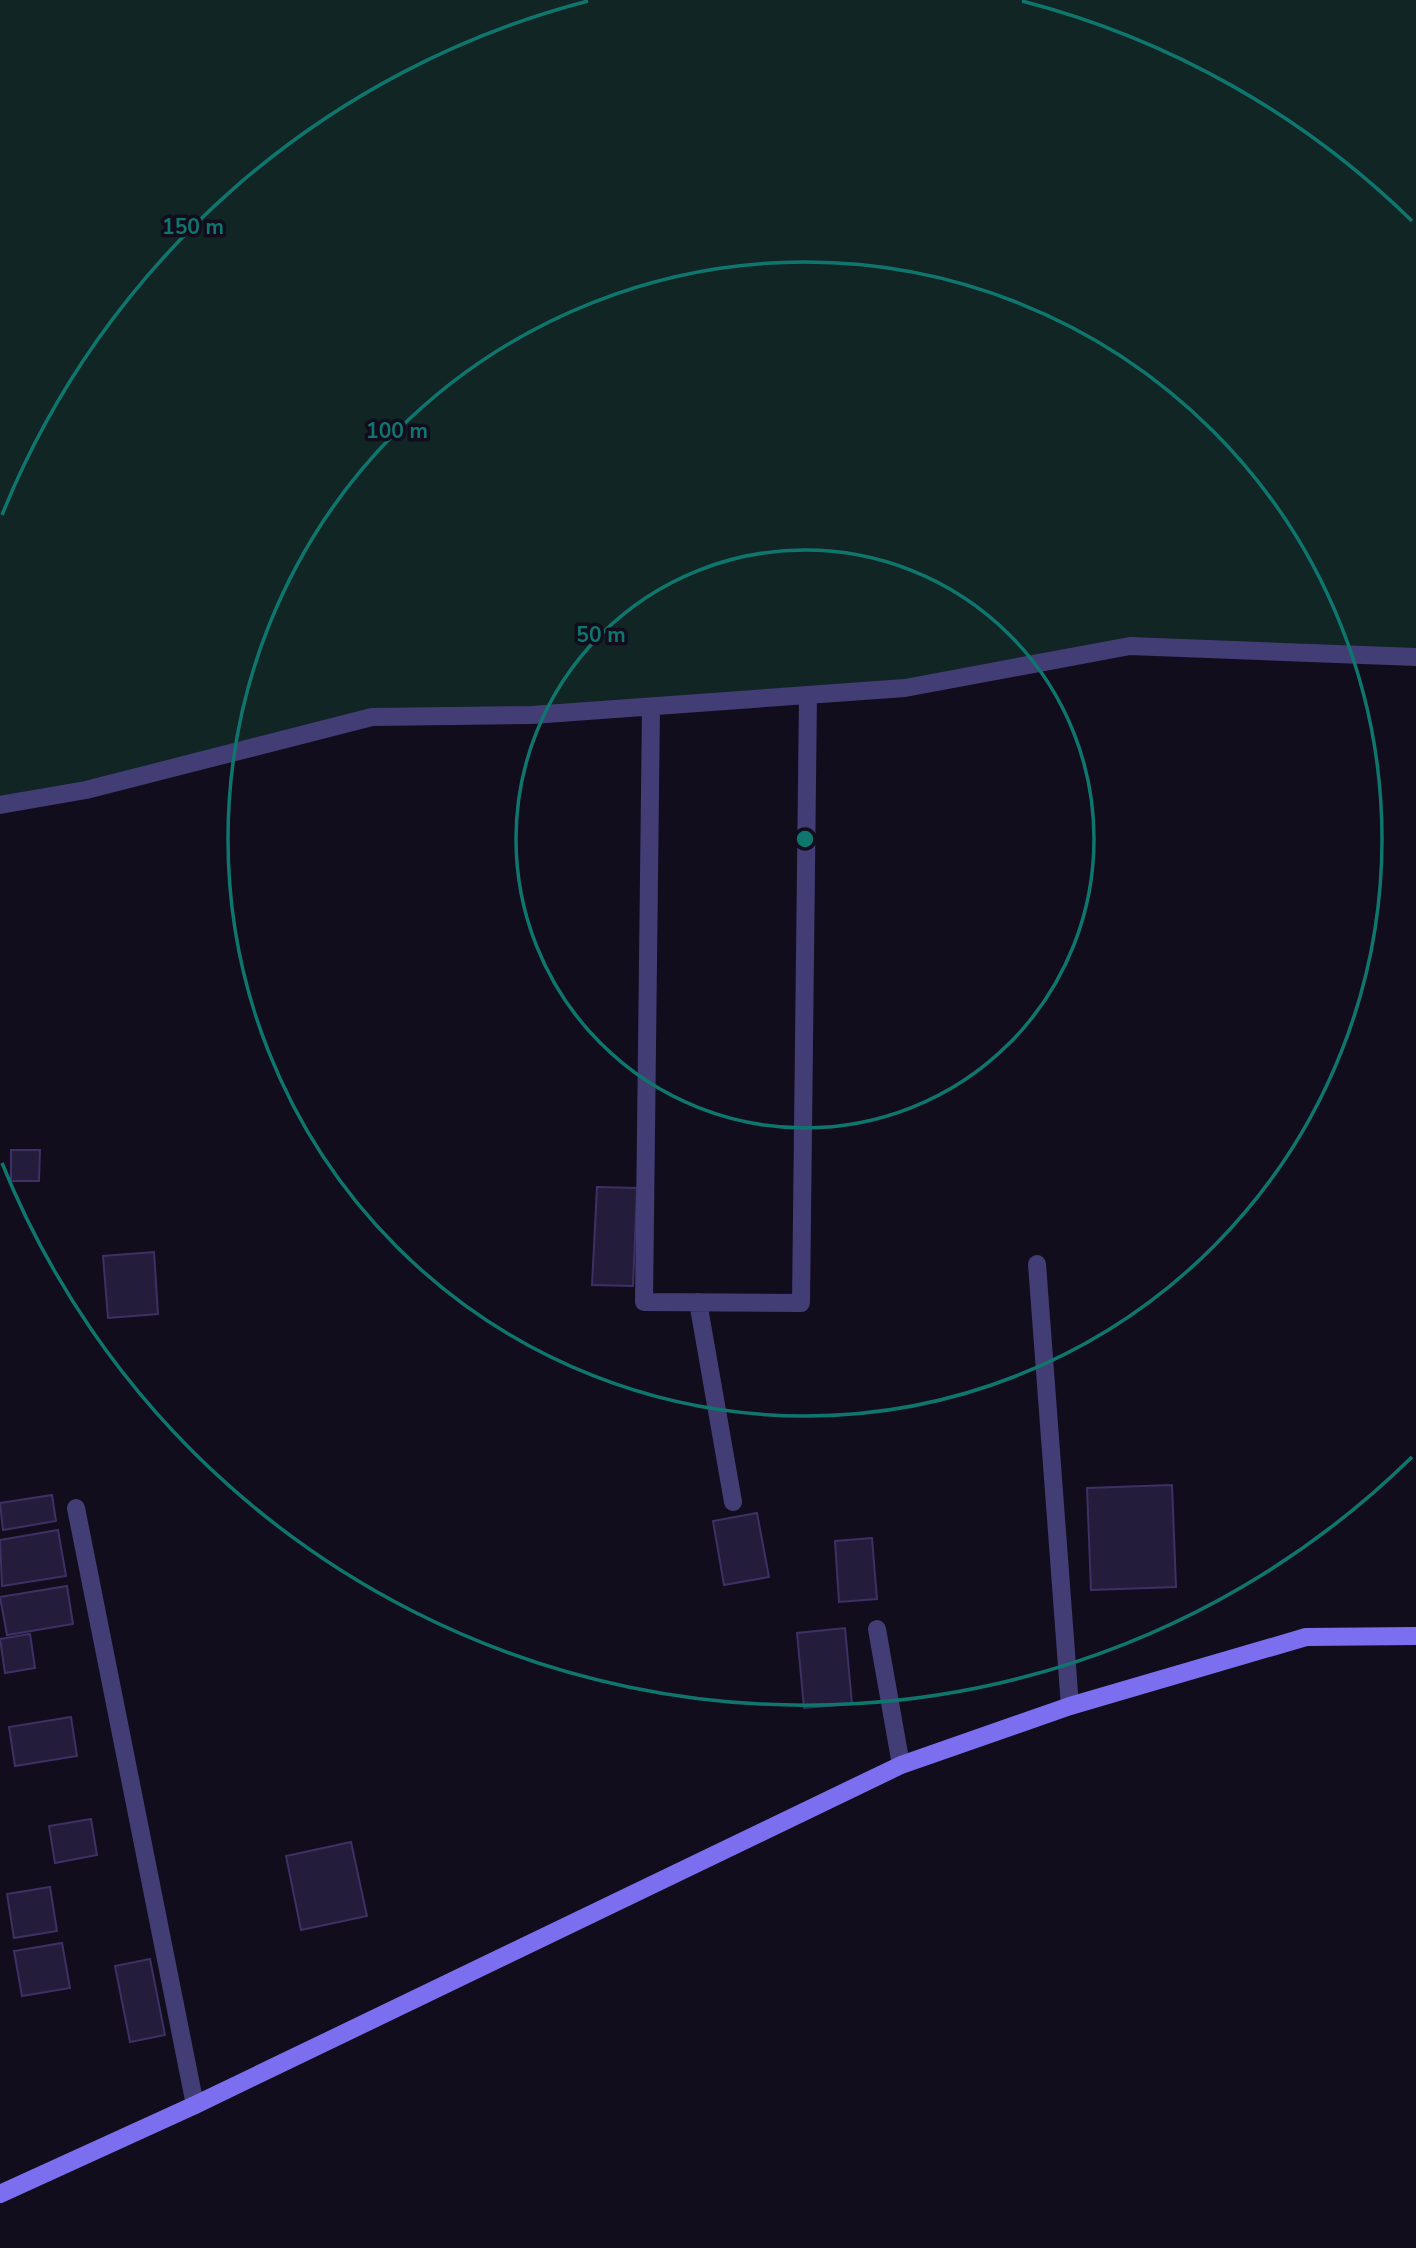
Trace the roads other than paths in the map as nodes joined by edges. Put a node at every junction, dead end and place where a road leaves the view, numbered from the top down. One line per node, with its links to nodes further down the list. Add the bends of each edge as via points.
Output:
1 (1416, 657): 2 (street, via 1130,646 905,688)
2 (808, 695): 3 (street); 6 (street, via 801,1303)
3 (651, 707): 4 (street, via 532,715 372,717 86,790); 6 (street, via 644,1302)
4 (0, 805)
5 (1037, 1264): 11 (street)
6 (698, 1302): 7 (street)
7 (733, 1502)
8 (76, 1507): 13 (street)
9 (877, 1629): 12 (street)
10 (1416, 1636): 11 (street, via 1306,1637)
11 (1070, 1706): 12 (street)
12 (901, 1765): 13 (street)
13 (195, 2105): 14 (street)
14 (0, 2194)

